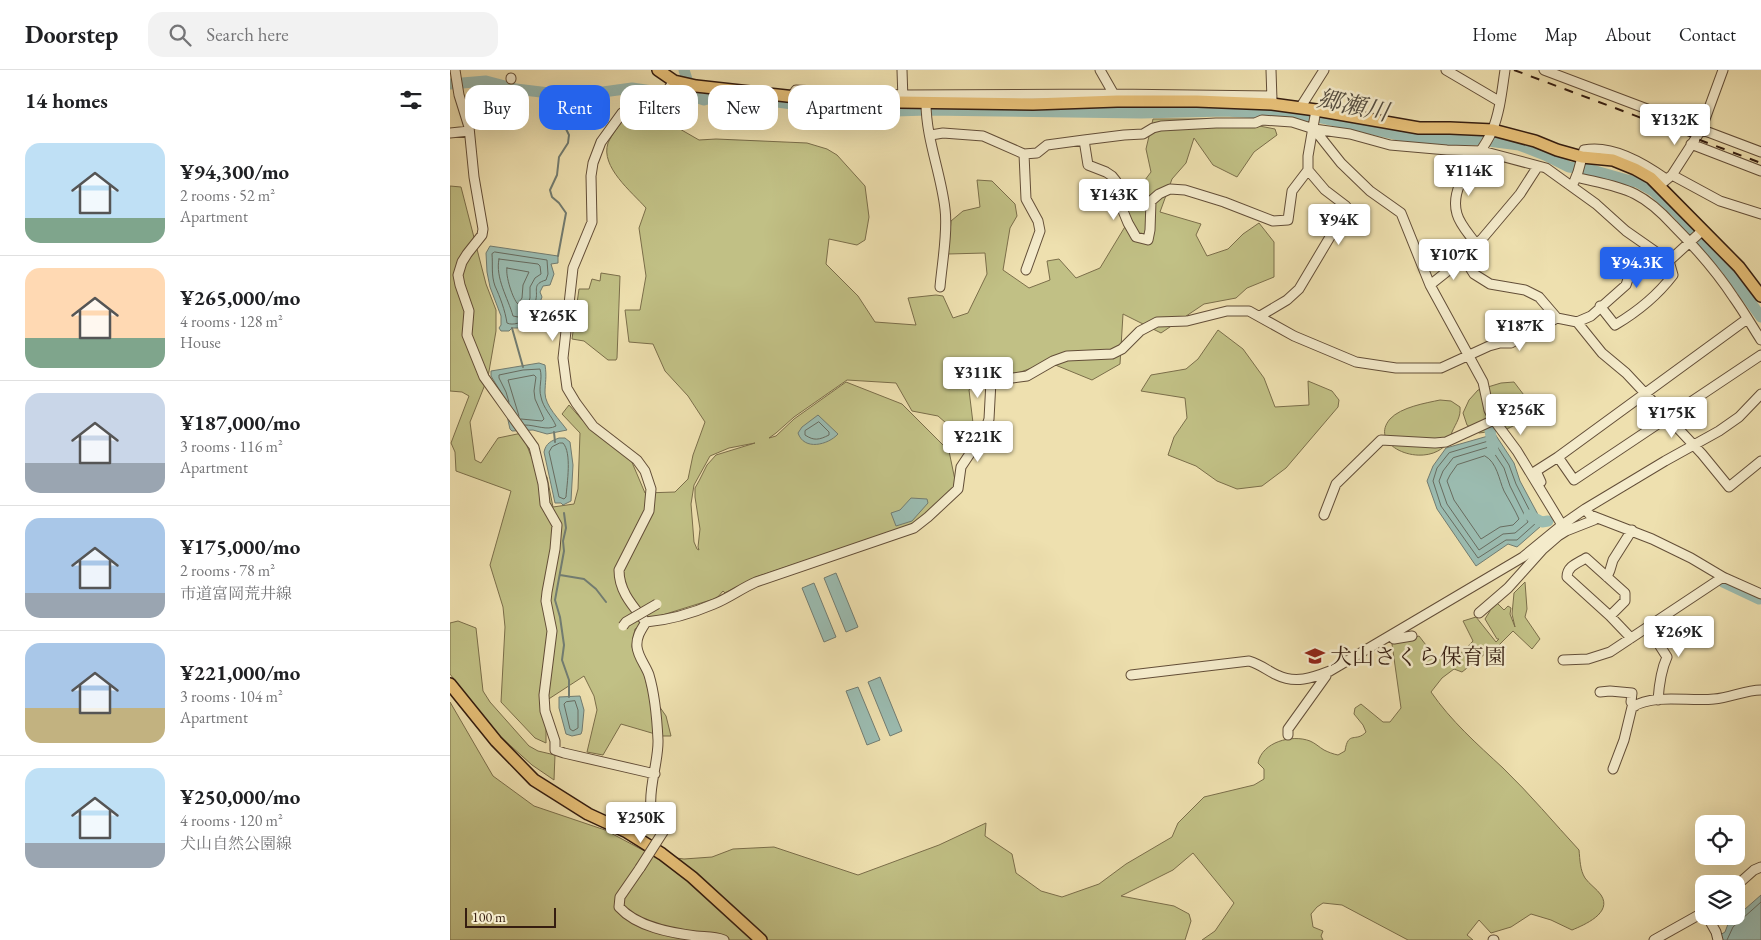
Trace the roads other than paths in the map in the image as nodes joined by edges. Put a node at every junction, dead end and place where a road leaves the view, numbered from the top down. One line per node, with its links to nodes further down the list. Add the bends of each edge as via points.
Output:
1 (658, 70): 11 (main road)
2 (902, 70): 13 (street)
3 (1100, 70): 12 (street)
4 (1270, 70): 14 (street)
5 (1324, 70): 17 (street)
6 (1446, 70): 15 (street)
7 (1505, 70): 15 (street)
8 (1544, 70): 21 (street)
9 (1723, 70): 21 (street)
10 (456, 72): 22 (street)
11 (674, 84): 13 (main road, via 832,101); 75 (street, via 657,105 632,106 622,113 602,142 593,163 592,222 573,268 563,358 566,388 576,403 593,426 637,460 651,489 649,511 619,570 622,590)
12 (1115, 97): 13 (street); 14 (main road); 16 (main road, via 1033,104)
13 (903, 98): 16 (main road)
14 (1272, 100): 17 (main road)
15 (1500, 100): 20 (street)
16 (926, 105): 24 (street)
17 (1300, 108): 18 (main road)
18 (1316, 111): 19 (street); 20 (main road, via 1419,128)
19 (1314, 129): 25 (street, via 1292,122 1262,120 1255,123 1161,126 1143,134); 27 (street, via 1350,134 1390,145); 32 (street); 45 (street, via 1341,163 1370,191 1402,213)
20 (1493, 130): 27 (street); 30 (main road)
21 (1701, 130): 26 (street); 28 (street)
22 (469, 131): 23 (street); 91 (street, via 484,233 467,254 458,275 469,311 466,335 480,370 536,452 545,504 557,525 546,600 552,631 544,695 555,750)
23 (450, 133)
24 (931, 135): 29 (street, via 983,136); 46 (street, via 946,212)
25 (1084, 140): 29 (street, via 1048,145 1037,153); 32 (street, via 1088,165 1116,181 1116,194 1132,230 1136,237 1148,240 1151,201 1170,189 1224,202 1273,221 1288,220 1292,191)
26 (1691, 144): 33 (street); 35 (street)
27 (1482, 151): 31 (street); 40 (street, via 1464,176 1455,202 1458,216)
28 (1761, 152)
29 (1024, 154): 44 (street, via 1026,199 1040,231)
30 (1582, 157): 34 (street); 35 (main road, via 1613,160 1651,178)
31 (1538, 166): 36 (street); 40 (street, via 1505,213)
32 (1308, 170): 49 (street, via 1331,196 1346,206 1346,210 1302,284 1287,300)
33 (1761, 170)
34 (1577, 174): 36 (street); 39 (street, via 1635,194)
35 (1666, 180): 37 (street); 38 (main road)
36 (1571, 186): 41 (street)
37 (1761, 214)
38 (1703, 230): 39 (street); 47 (main road, via 1739,266)
39 (1690, 242): 43 (street); 51 (street)
40 (1476, 244): 42 (street)
41 (1650, 249): 43 (street); 48 (street, via 1631,270 1626,285)
42 (1464, 258): 45 (street); 50 (street, via 1474,274 1490,284 1532,293)
43 (1669, 261): 48 (street, via 1673,275 1633,314 1615,325)
44 (1026, 270)
45 (1430, 285): 55 (street)
46 (940, 286)
47 (1761, 296)
48 (1600, 306): 52 (street, via 1591,316)
49 (1260, 316): 55 (street, via 1294,336 1370,365 1441,368); 75 (street, via 1242,310 1187,321 1157,322 1140,331 1112,354 1067,356 1028,376 991,381 989,419 985,431 964,461 958,490 914,528 756,582 716,604)
50 (1557, 318): 52 (street); 55 (street, via 1511,343 1489,346)
51 (1747, 319): 53 (street); 56 (street)
52 (1577, 322): 56 (street, via 1602,353)
53 (1761, 340)
54 (1761, 355): 58 (street)
55 (1468, 356): 59 (street, via 1483,382)
56 (1646, 394): 58 (street); 61 (street)
57 (1761, 394): 60 (street, via 1739,417)
58 (1669, 418): 60 (street); 61 (street, via 1574,480)
59 (1494, 420): 64 (street, via 1518,451); 65 (street, via 1446,442 1381,440 1336,484)
60 (1694, 446): 62 (street, via 1729,487); 63 (street)
61 (1558, 457): 64 (street, via 1536,471)
62 (1761, 461)
63 (1585, 509): 66 (street); 67 (street)
64 (1553, 512): 67 (street)
65 (1324, 515)
66 (1595, 517): 68 (street); 73 (street, via 1558,536)
67 (1562, 524): 78 (street, via 1523,558)
68 (1632, 530): 69 (street, via 1613,560); 70 (street)
69 (1607, 577): 74 (street, via 1625,593 1625,601); 74 (street, via 1586,558 1567,572 1567,577)
70 (1723, 577): 71 (street); 77 (street)
71 (1761, 594)
72 (657, 604): 76 (street, bridge)
73 (1479, 613)
74 (1610, 616): 80 (street)
75 (646, 622): 91 (street, via 637,640 637,649 649,673 652,688 658,741)
76 (623, 626)
77 (1648, 627): 80 (street); 87 (street, via 1667,656)
78 (1391, 636): 79 (street, via 1397,639); 82 (street)
79 (1412, 636)
80 (1631, 638): 81 (street, via 1604,655)
81 (1563, 660)
82 (1325, 673): 83 (street, via 1291,680 1249,660); 89 (street, via 1288,729)
83 (1131, 674)
84 (450, 684): 98 (main road, via 496,741 534,780 662,854)
85 (1761, 690): 87 (street, via 1714,700)
86 (1600, 692): 88 (street, via 1632,693 1631,702)
87 (1658, 700): 88 (street)
88 (1635, 706): 90 (street)
89 (1288, 735)
90 (1613, 768)
91 (654, 774): 97 (street, bridge, via 650,805 652,818 663,832 620,897 619,908 644,924 663,930)
92 (1761, 867): 93 (street)
93 (1745, 878)
94 (1695, 917): 99 (street)
95 (1712, 925): 96 (street)
96 (1718, 938)
97 (724, 940)
98 (761, 940)
99 (1654, 940)

